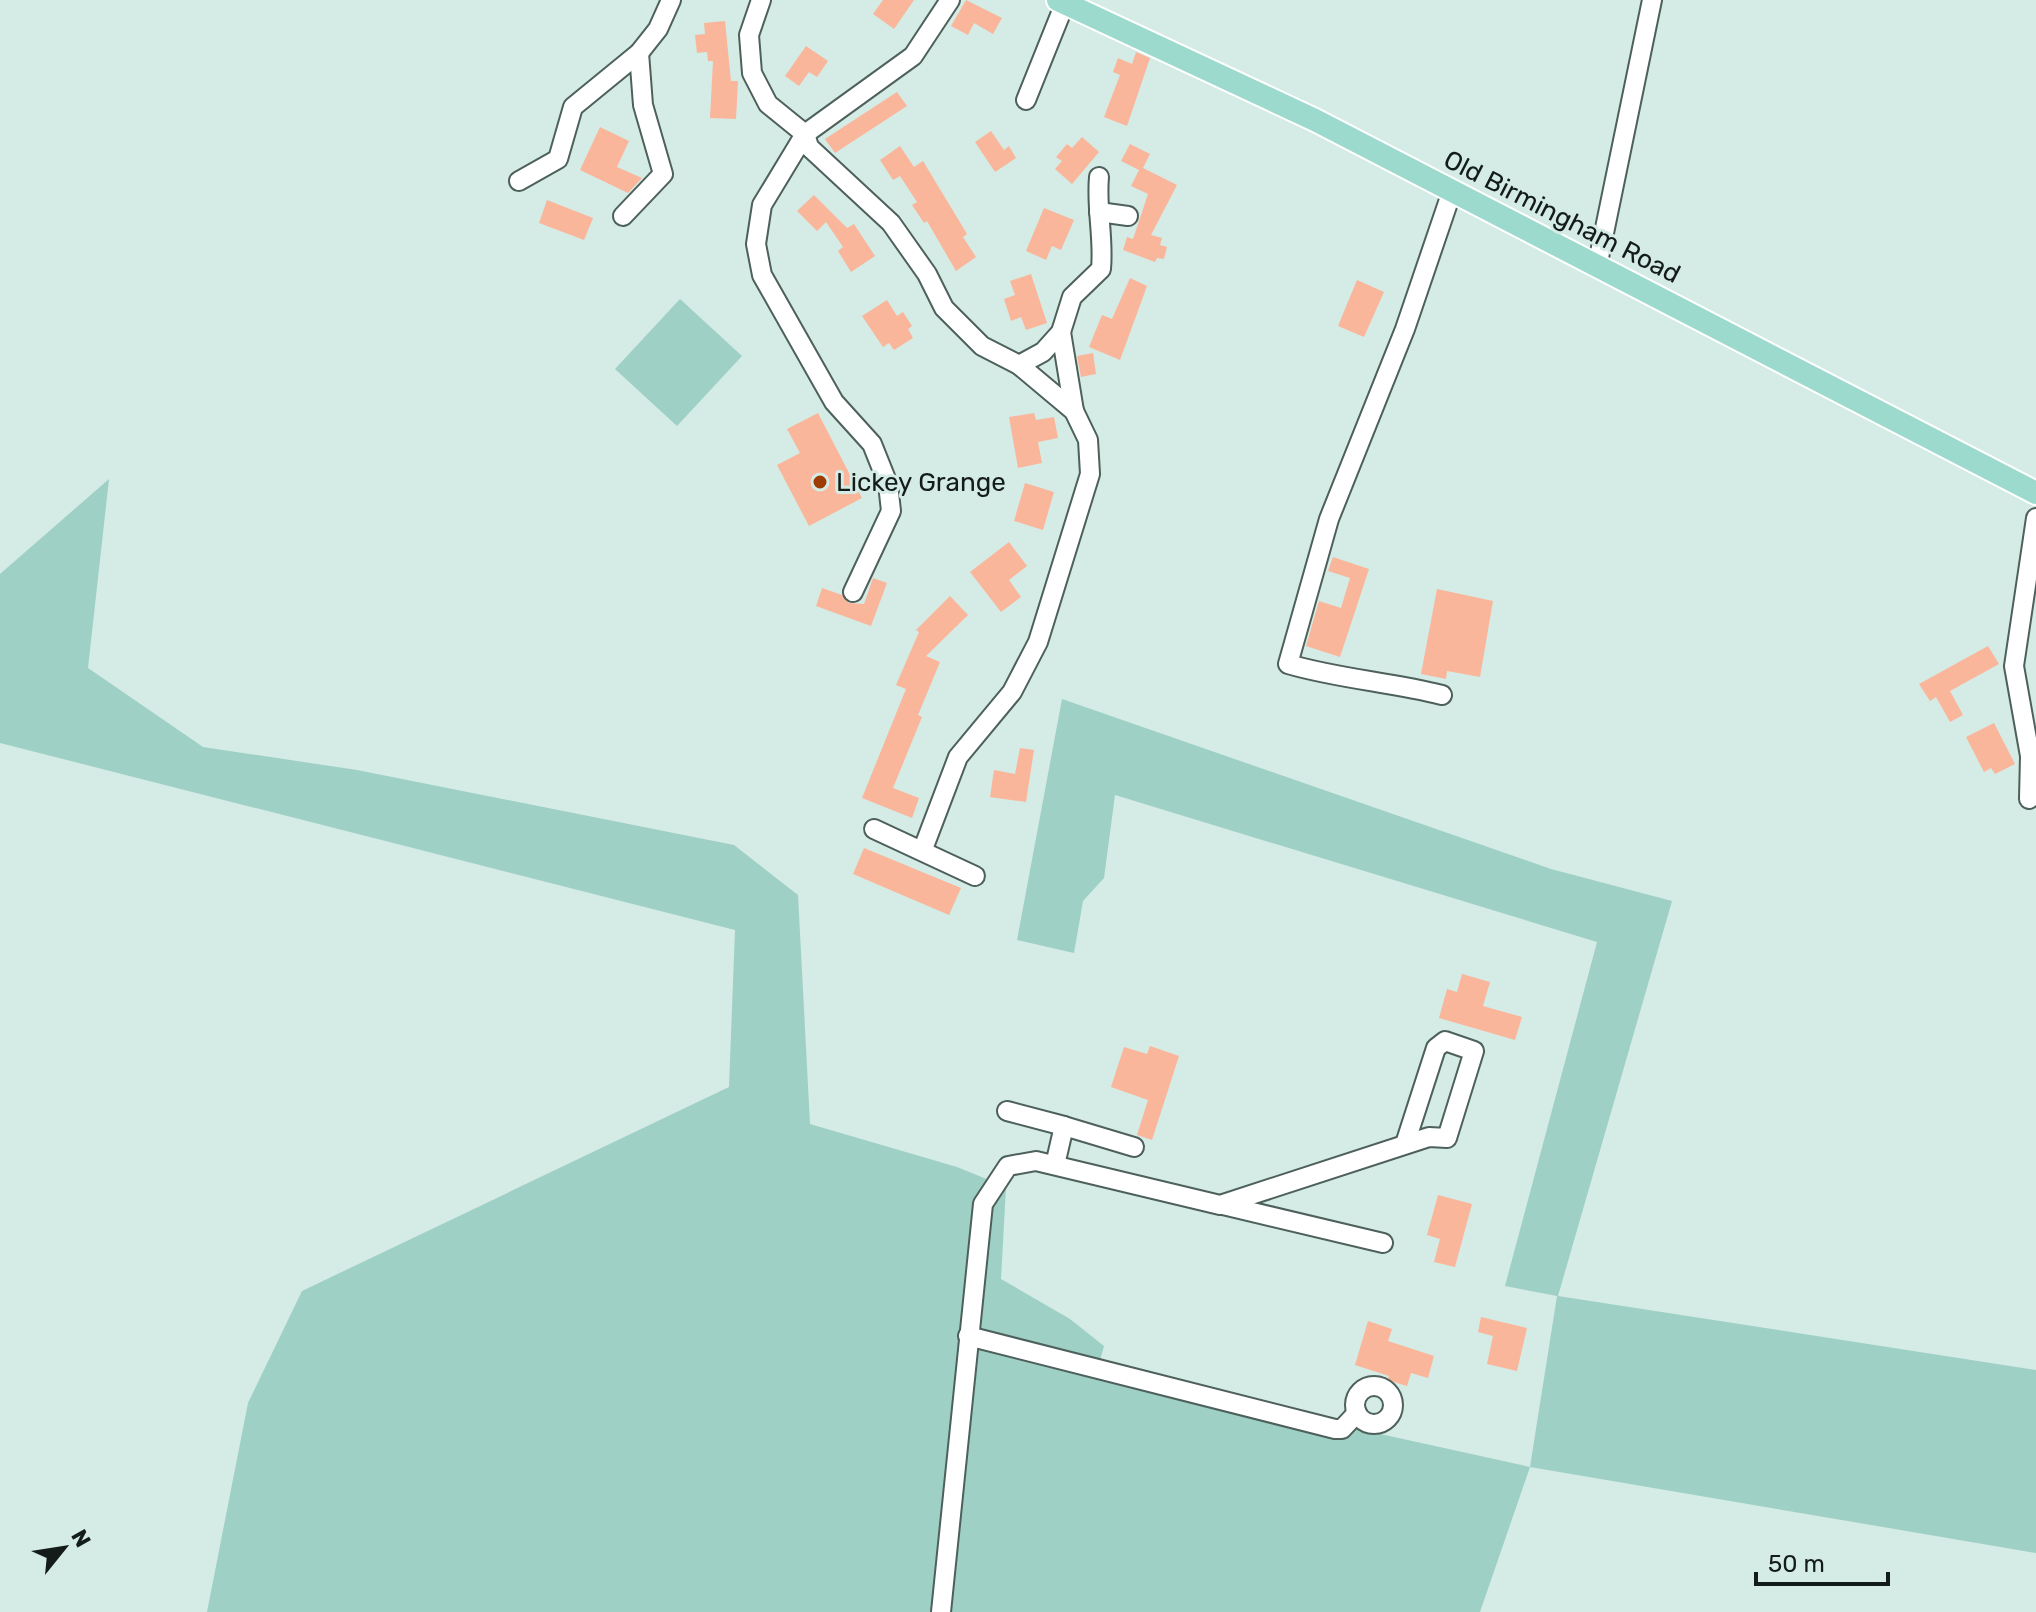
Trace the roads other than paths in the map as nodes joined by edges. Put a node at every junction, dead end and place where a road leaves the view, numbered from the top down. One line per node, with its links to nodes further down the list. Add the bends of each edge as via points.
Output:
1 (671, 0): 6 (street)
2 (761, 0): 8 (street, via 749,35 752,73 768,104)
3 (950, 0): 8 (street, via 913,56)
4 (1652, 0): 15 (street)
5 (1061, 2): 7 (street); 11 (main road, Old Birmingham Road, via 1315,120)
6 (639, 53): 10 (street, via 573,107 558,159); 13 (street, via 643,105 663,174)
7 (1026, 100)
8 (805, 134): 17 (street, via 809,147 891,223 944,308 982,346); 21 (street, via 762,205 756,244 762,275 834,402 872,444 888,484 891,511)
9 (1099, 177): 12 (street)
10 (519, 181)
11 (1452, 191): 15 (main road, Old Birmingham Road); 22 (street, via 1405,329 1329,519 1288,664)
12 (1099, 212): 14 (street); 16 (street, via 1104,238 1101,269 1072,297)
13 (623, 216)
14 (1128, 216)
15 (1597, 267): 19 (main road, Old Birmingham Road)
16 (1061, 332): 17 (street, via 1043,352); 18 (street)
17 (1019, 365): 18 (street)
18 (1074, 411): 25 (street, via 1088,440 1090,474 1038,642 1012,692 958,757)
19 (2036, 493)
20 (2036, 518): 23 (street, via 2014,666 2030,756)
21 (853, 592)
22 (1442, 695)
23 (2029, 799)
24 (874, 829): 25 (street)
25 (923, 849): 26 (street)
26 (975, 876)
27 (1007, 1111): 28 (street)
28 (1064, 1126): 30 (street); 31 (street)
29 (1405, 1144): 29 (street, via 1447,1138 1474,1051 1445,1041 1436,1048); 32 (street)
30 (1134, 1147)
31 (1055, 1165): 32 (street); 34 (street, via 1036,1161 1008,1166 983,1204)
32 (1220, 1205): 33 (street)
33 (1383, 1243)
34 (968, 1336): 35 (street, via 1335,1429 1342,1429); 36 (street)
35 (1357, 1413)
36 (941, 1612)

